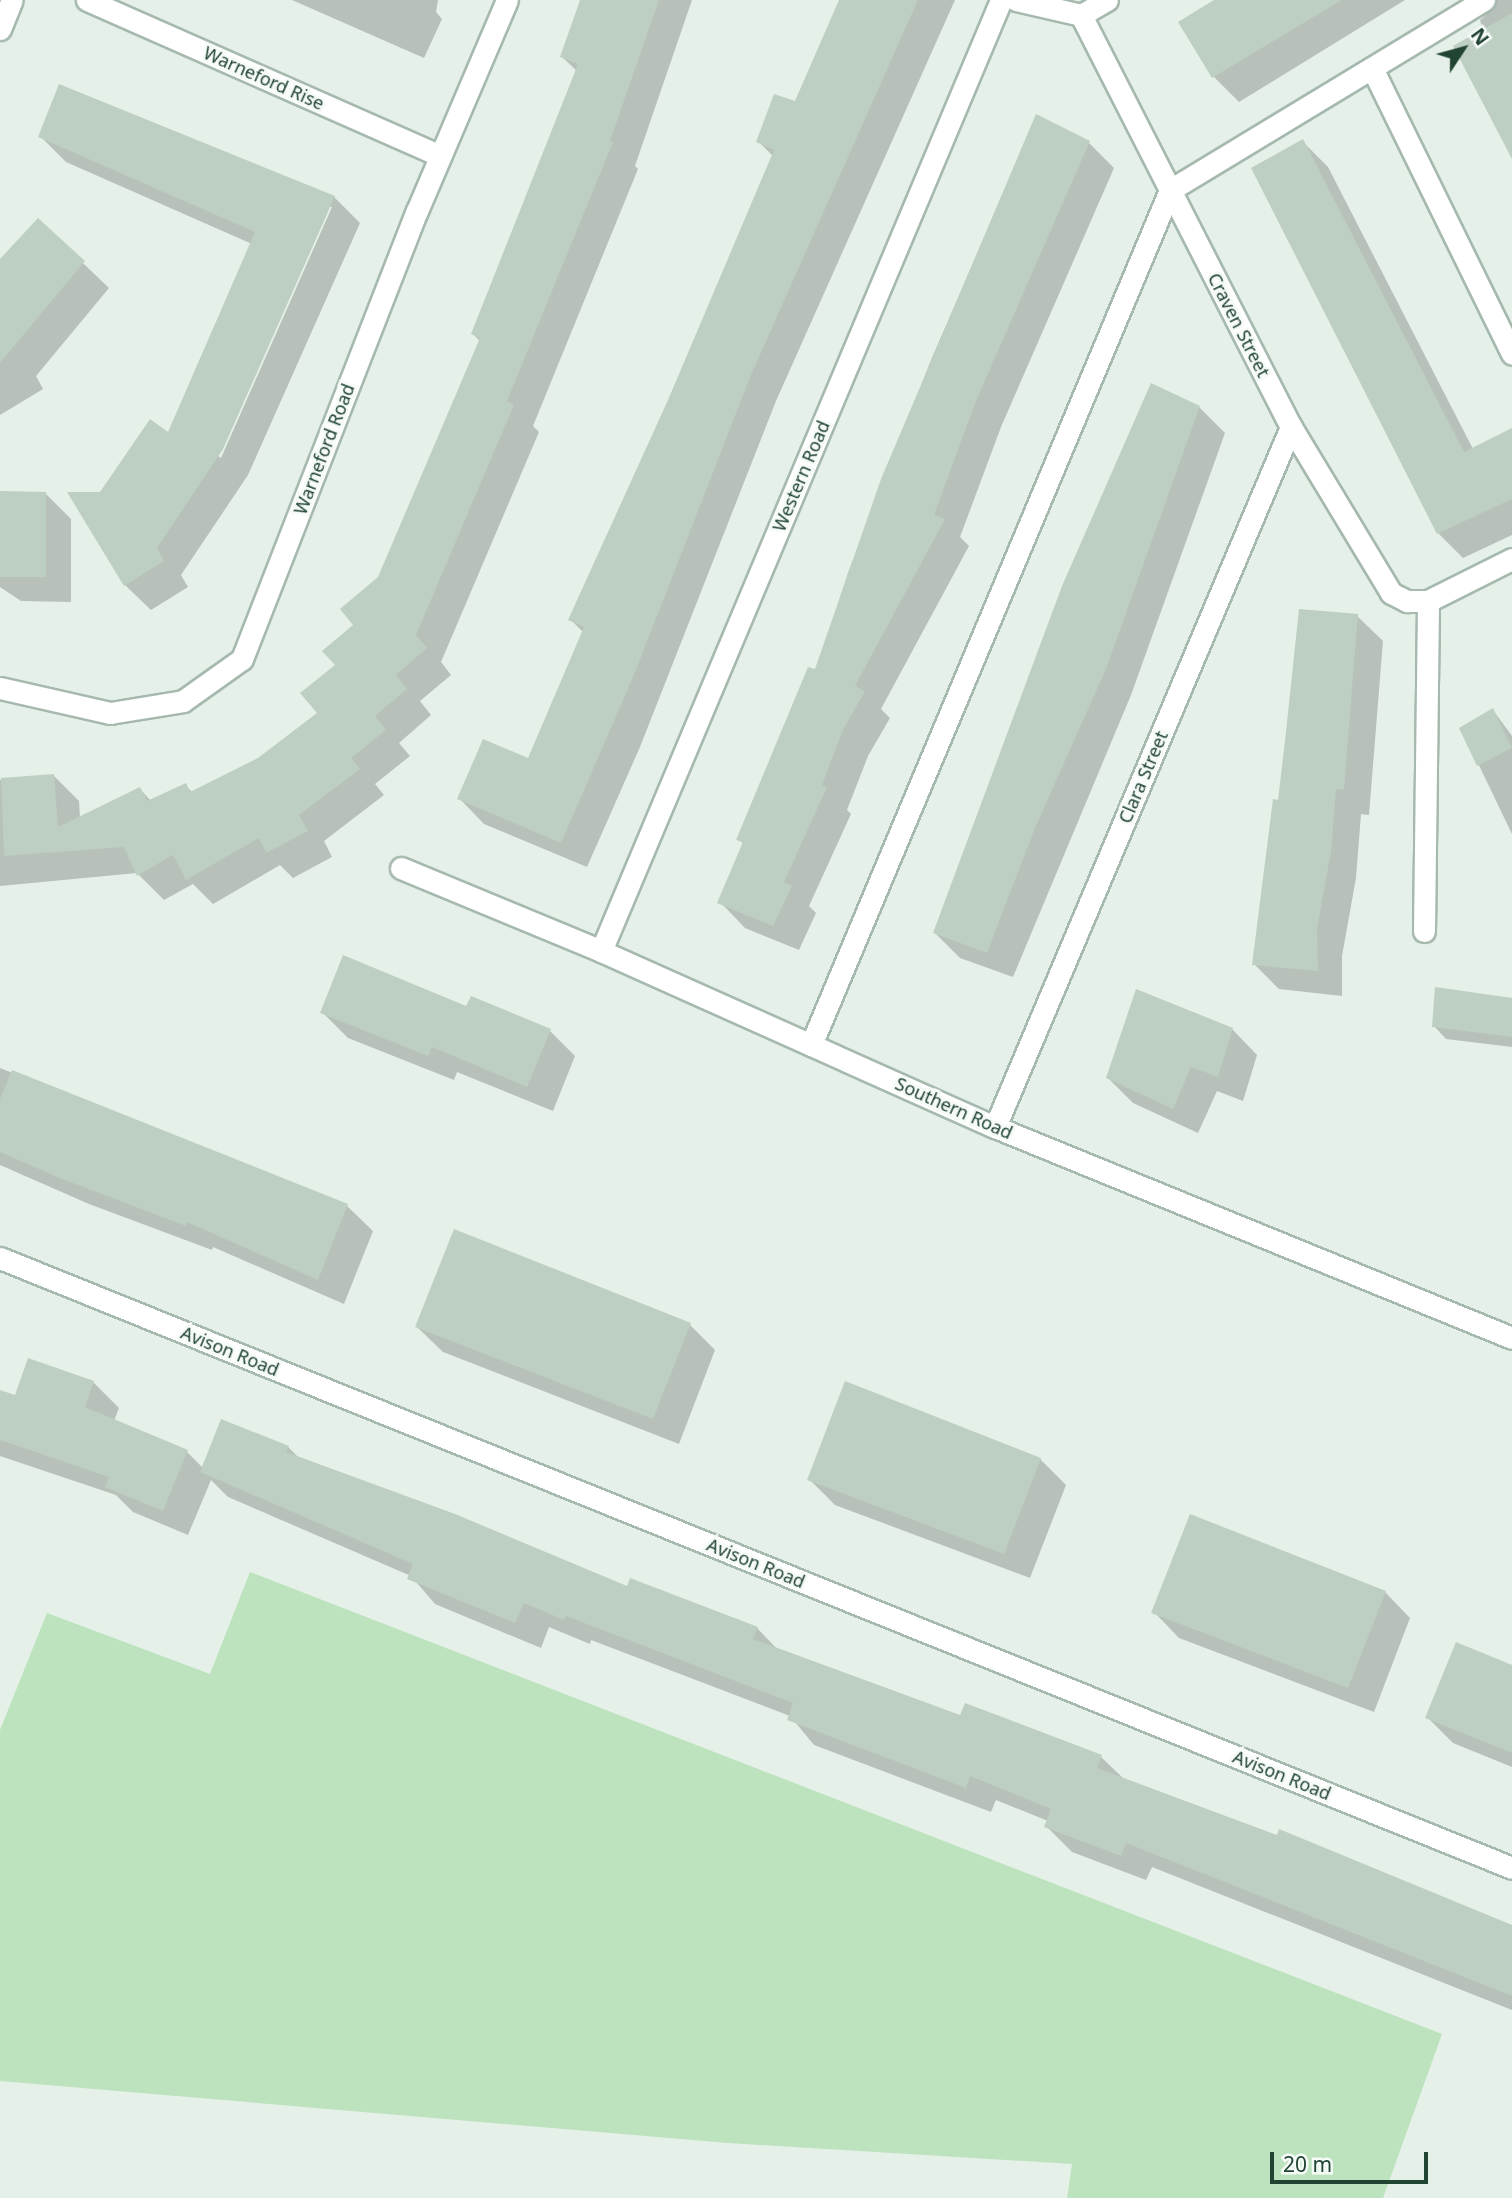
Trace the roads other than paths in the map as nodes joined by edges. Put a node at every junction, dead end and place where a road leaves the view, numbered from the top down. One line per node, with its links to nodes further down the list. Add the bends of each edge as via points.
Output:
1 (12, 0): 9 (street)
2 (87, 0): 11 (street, Warneford Rise)
3 (507, 0): 11 (street, Warneford Road)
4 (1001, 0): 20 (street, Western Road)
5 (1016, 0): 8 (street)
6 (1107, 0): 8 (street)
7 (1484, 0): 10 (street)
8 (1081, 15): 12 (street, Craven Street)
9 (0, 29)
10 (1372, 68): 12 (street); 13 (street)
11 (440, 156): 17 (street, Warneford Road, via 242,659 183,701 110,713)
12 (1170, 190): 14 (street, Craven Street); 21 (street)
13 (1512, 354)
14 (1291, 427): 16 (street, Craven Street, via 1391,593 1407,601); 22 (street, Clara Street)
15 (1512, 559): 16 (street)
16 (1428, 601): 19 (street)
17 (0, 688)
18 (401, 868): 20 (street, Southern Road)
19 (1424, 931)
20 (601, 951): 21 (street, Southern Road)
21 (811, 1045): 22 (street, Southern Road)
22 (995, 1127): 24 (street, Southern Road)
23 (0, 1258): 25 (street, Avison Road)
24 (1512, 1338)
25 (1512, 1868)

